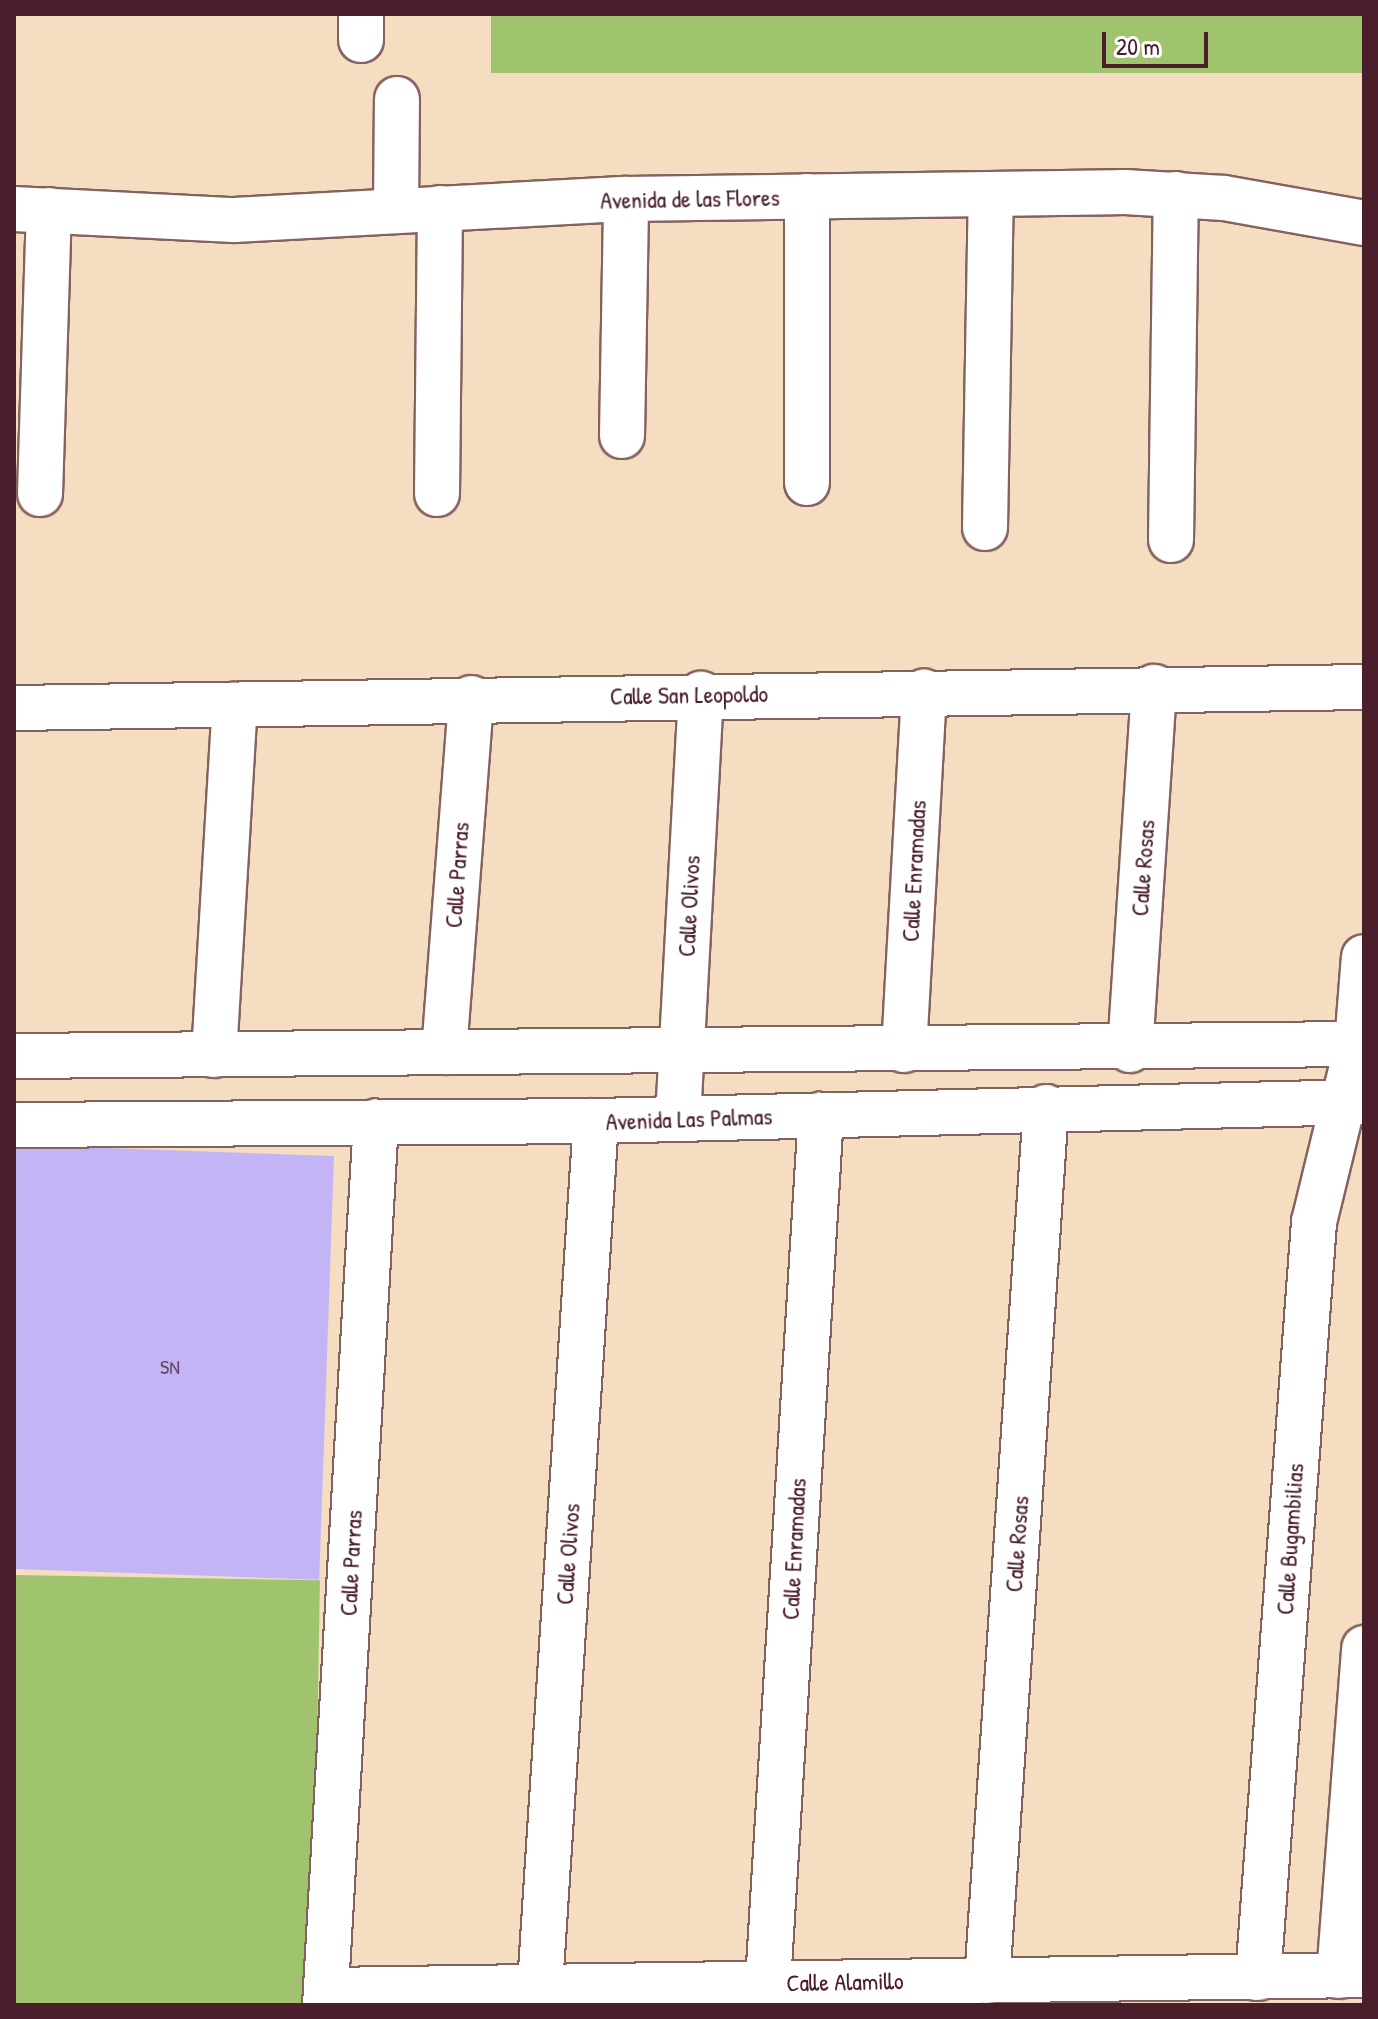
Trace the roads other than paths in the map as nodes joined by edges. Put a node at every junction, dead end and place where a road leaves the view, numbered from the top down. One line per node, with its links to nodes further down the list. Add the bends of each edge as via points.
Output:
1 (397, 99): 8 (street)
2 (1176, 194): 3 (street, Avenida de las Flores); 9 (street, Avenida de las Flores); 15 (street)
3 (991, 195): 4 (street, Avenida de las Flores); 14 (street)
4 (807, 196): 5 (street, Avenida de las Flores); 11 (street)
5 (626, 199): 6 (street, Avenida de las Flores); 10 (street)
6 (440, 208): 8 (street, Avenida de las Flores); 13 (street)
7 (31, 209): 8 (street, Avenida de las Flores, via 234,220); 12 (street)
8 (396, 210)
9 (1364, 223)
10 (622, 436)
11 (807, 483)
12 (40, 494)
13 (437, 494)
14 (985, 528)
15 (1171, 540)
16 (1154, 687): 17 (street, Calle San Leopoldo); 18 (street, Calle San Leopoldo); 26 (street, Calle Rosas)
17 (1364, 687)
18 (924, 692): 19 (street, Calle San Leopoldo); 25 (street, Calle Enramadas)
19 (701, 694): 20 (street, Calle San Leopoldo); 28 (street, Calle Olivos)
20 (471, 698): 21 (street, Calle San Leopoldo); 27 (street, Calle Parras)
21 (235, 705): 22 (street, Calle San Leopoldo); 29 (street)
22 (14, 708)
23 (1364, 957): 24 (street, Calle Bugambilias)
24 (1360, 1045): 26 (street); 31 (street, Calle Bugambilias)
25 (904, 1050): 26 (street); 28 (street)
26 (1130, 1050)
27 (444, 1052): 28 (street); 29 (street)
28 (680, 1053): 34 (street, Calle Olivos)
29 (214, 1055): 30 (street)
30 (14, 1056)
31 (1351, 1102): 32 (street, Avenida Las Palmas); 40 (street, Calle Bugambilias, via 1314,1222)
32 (1046, 1107): 33 (street, Avenida Las Palmas); 41 (street, Calle Rosas)
33 (821, 1115): 34 (street, Avenida Las Palmas); 42 (street, Calle Enramadas)
34 (678, 1118): 36 (street, Avenida Las Palmas)
35 (376, 1121): 36 (street, Avenida Las Palmas); 37 (street, Avenida Las Palmas); 44 (street, Calle Parras)
36 (596, 1121): 43 (street, Calle Olivos)
37 (14, 1125)
38 (1364, 1648): 39 (street)
39 (1352, 1976): 40 (street, Calle Alamillo)
40 (1258, 1978): 41 (street, Calle Alamillo)
41 (987, 1981): 42 (street, Calle Alamillo)
42 (768, 1983): 43 (street, Calle Alamillo)
43 (540, 1986): 44 (street, Calle Alamillo)
44 (326, 1998)

